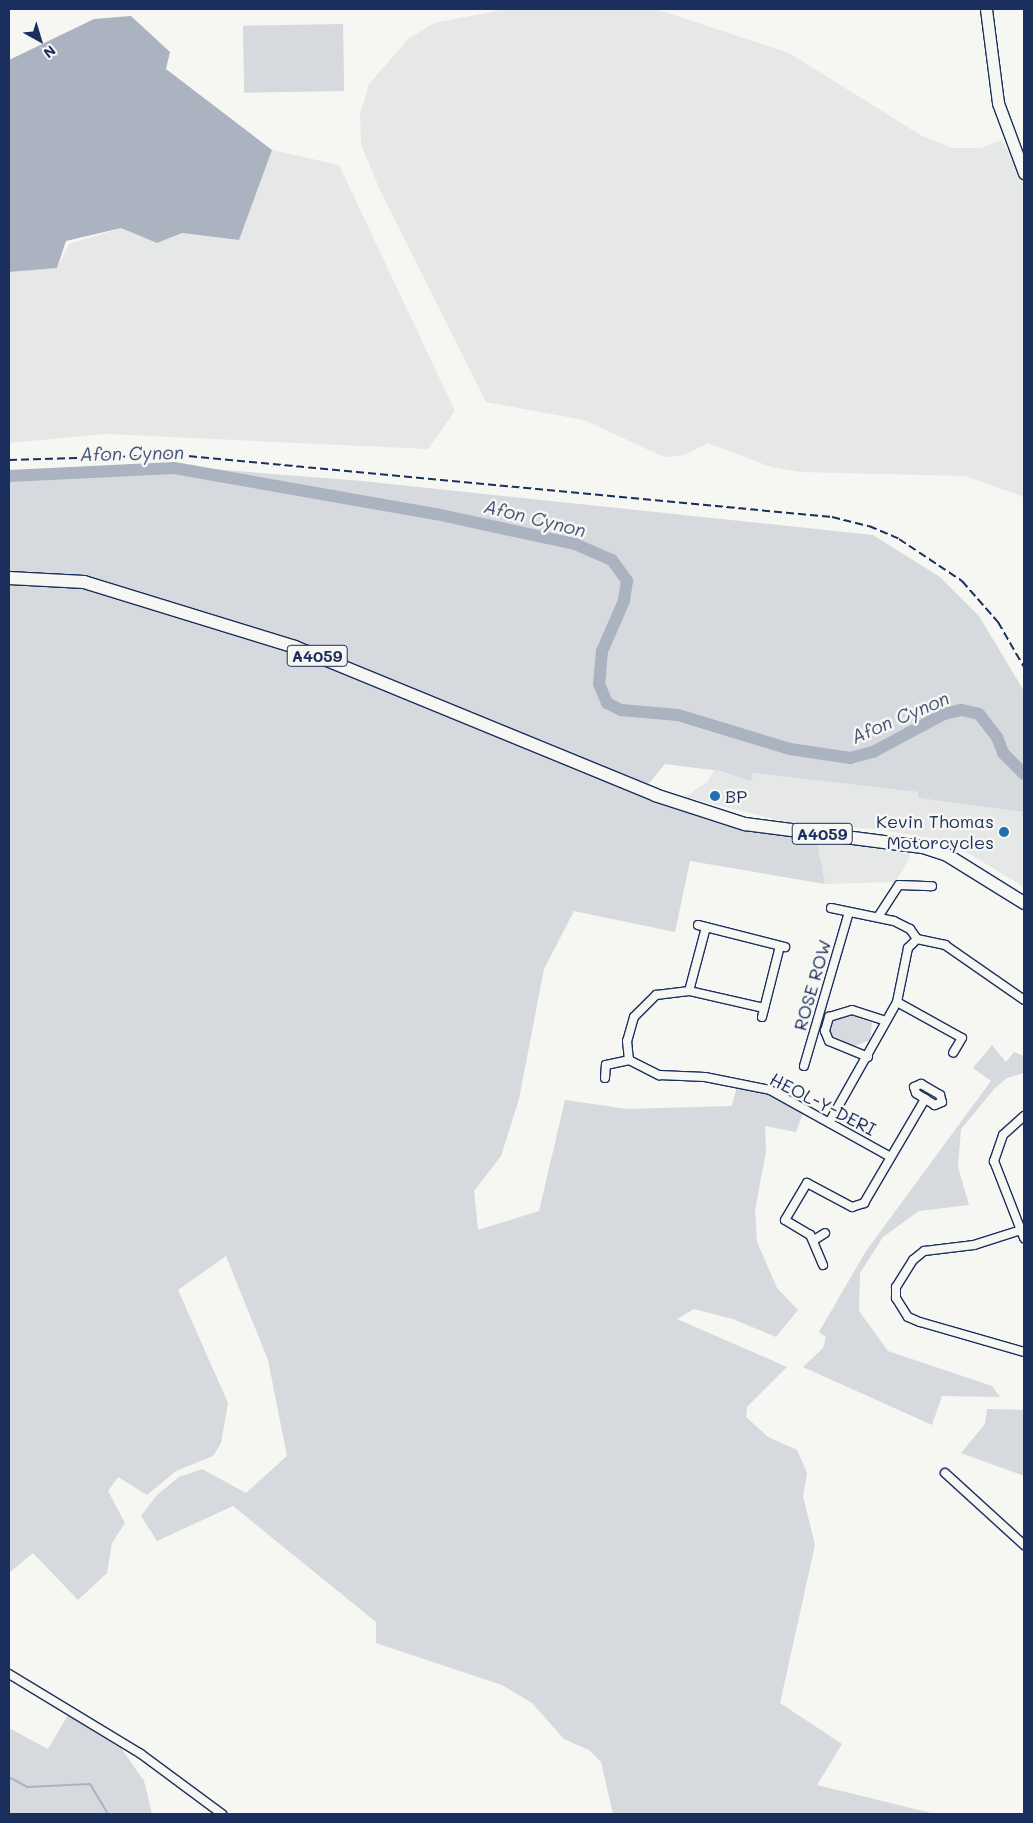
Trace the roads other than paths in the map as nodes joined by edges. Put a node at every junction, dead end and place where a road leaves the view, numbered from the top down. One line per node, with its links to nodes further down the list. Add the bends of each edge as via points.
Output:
1 (986, 9): 2 (main road, via 998,103)
2 (1024, 173)
3 (9, 578): 5 (main road, A4059, via 84,582 295,647 656,795 745,824 923,847 946,855)
4 (932, 886): 8 (street, via 898,885)
5 (1024, 903)
6 (831, 908): 7 (street)
7 (849, 912): 8 (street); 19 (street, ROSE ROW)
8 (878, 917): 9 (street, via 910,929)
9 (917, 939): 11 (street, via 945,945); 12 (street, via 908,948)
10 (689, 990): 13 (street); 13 (street, via 702,926 783,946); 18 (street, via 656,995 640,1007 627,1041)
11 (1024, 1000)
12 (897, 1002): 15 (street); 16 (street, via 962,1038)
13 (764, 1008): 14 (street)
14 (762, 1017)
15 (886, 1021): 17 (street); 17 (street, via 852,1010 829,1016 825,1031 829,1041)
16 (953, 1053)
17 (868, 1058): 23 (street)
18 (630, 1060): 20 (street, via 606,1065); 23 (street, HEOL-Y-DERI, via 659,1075 704,1077 770,1090)
19 (804, 1066)
20 (605, 1078)
21 (924, 1099): 24 (street)
22 (1024, 1116): 25 (street, via 1003,1135 994,1161)
23 (830, 1121): 24 (street, HEOL-Y-DERI)
24 (891, 1157): 28 (street, via 859,1207 807,1183 785,1220)
25 (1021, 1230): 27 (street); 30 (street, via 974,1245 924,1251 900,1280 896,1298 908,1317)
26 (825, 1233): 28 (street)
27 (1024, 1238)
28 (814, 1240): 29 (street)
29 (823, 1265)
30 (1024, 1352)
31 (946, 1473): 32 (street)
32 (1024, 1545)
33 (9, 1674): 34 (street, via 141,1754)
34 (222, 1814)

